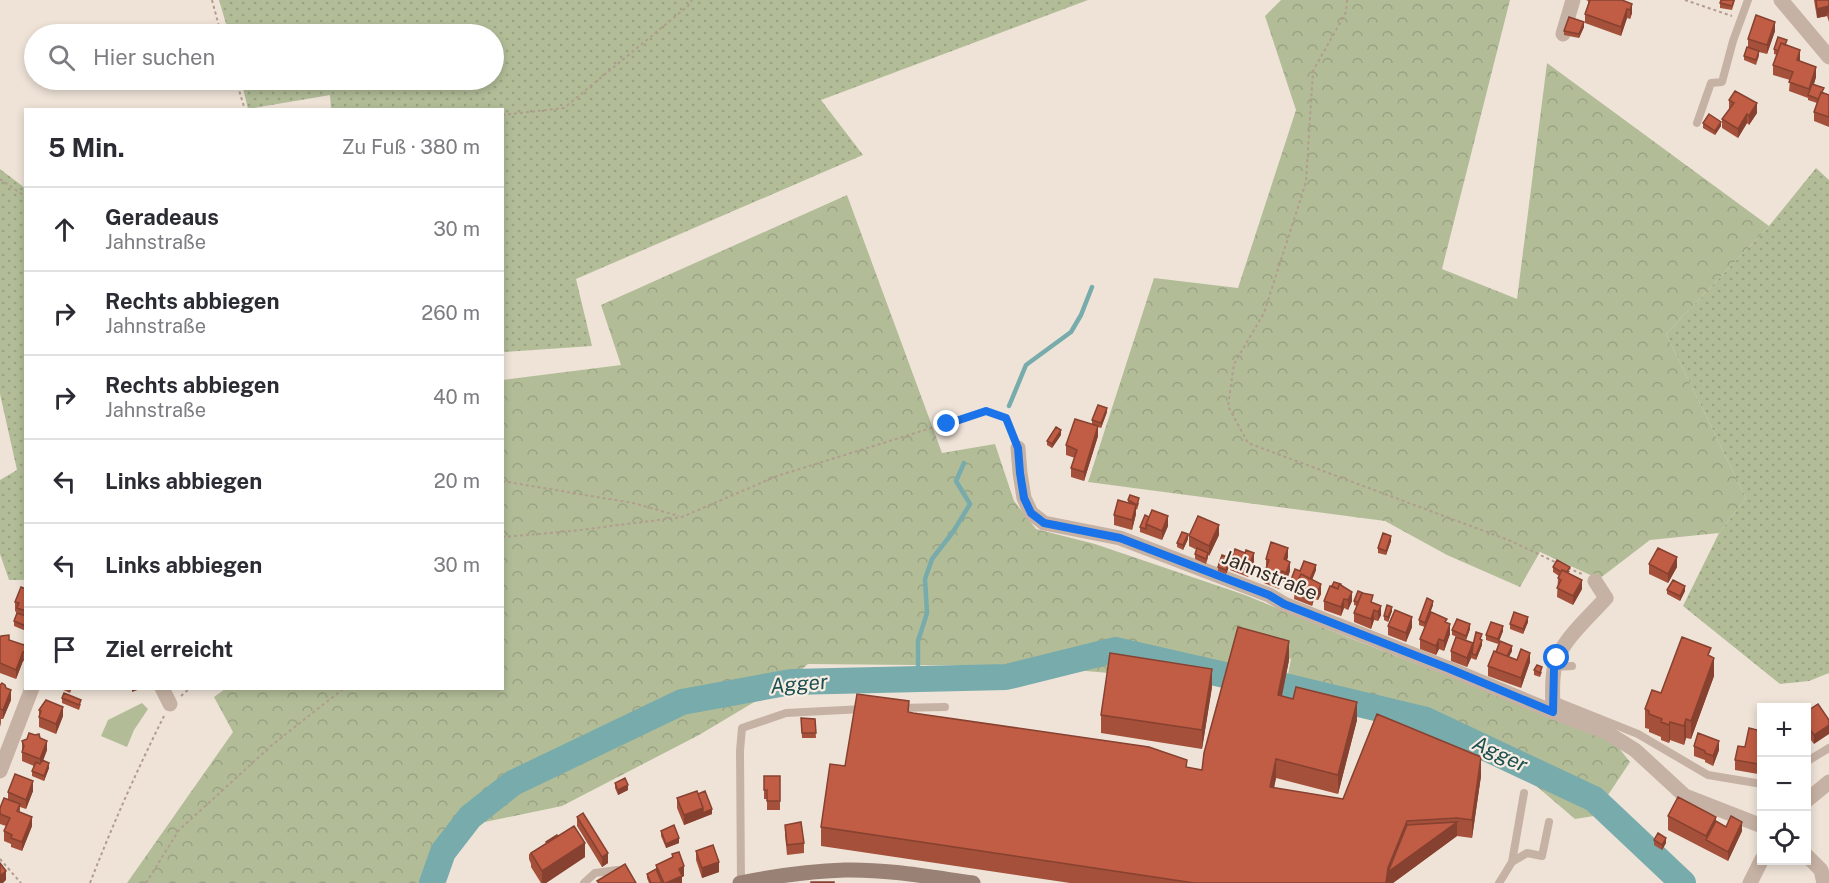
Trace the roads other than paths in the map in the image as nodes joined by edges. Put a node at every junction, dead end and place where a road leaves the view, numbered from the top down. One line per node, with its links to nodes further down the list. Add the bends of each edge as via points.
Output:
1 (1573, 0): 4 (street)
2 (1748, 0): 6 (lane, via 1722,82 1712,83)
3 (1781, 0): 5 (street)
4 (1563, 34)
5 (1829, 57)
6 (1697, 123)
7 (1018, 448): 14 (street, Jahnstraße, via 1024,498 1031,513 1044,523 1120,538)
8 (1595, 581): 10 (street, via 1606,598 1565,645)
9 (1572, 666): 10 (lane)
10 (1554, 667): 14 (street)
11 (31, 690): 20 (street)
12 (163, 690): 13 (street)
13 (170, 704)
14 (1553, 706): 22 (lane, via 1638,734 1708,775); 26 (street, Jahnstraße, via 1635,750 1684,796)
15 (945, 707): 17 (lane)
16 (877, 708): 32 (lane, via 786,714 742,728)
17 (889, 708)
18 (1829, 748): 19 (lane)
19 (1811, 759)
20 (0, 771)
21 (1829, 782): 24 (street)
22 (1757, 783)
23 (1524, 793): 28 (lane)
24 (1811, 797)
25 (1549, 822): 28 (lane, via 1542,856 1527,853)
26 (1757, 824)
27 (1811, 860): 36 (street, via 1821,870)
28 (1512, 862): 34 (lane)
29 (1758, 865): 35 (street)
30 (617, 870): 31 (lane, via 595,873)
31 (584, 883)
32 (741, 883): 33 (main road, via 801,872 847,870)
33 (973, 883)
34 (1499, 883)
35 (1750, 883)
36 (1824, 883)

